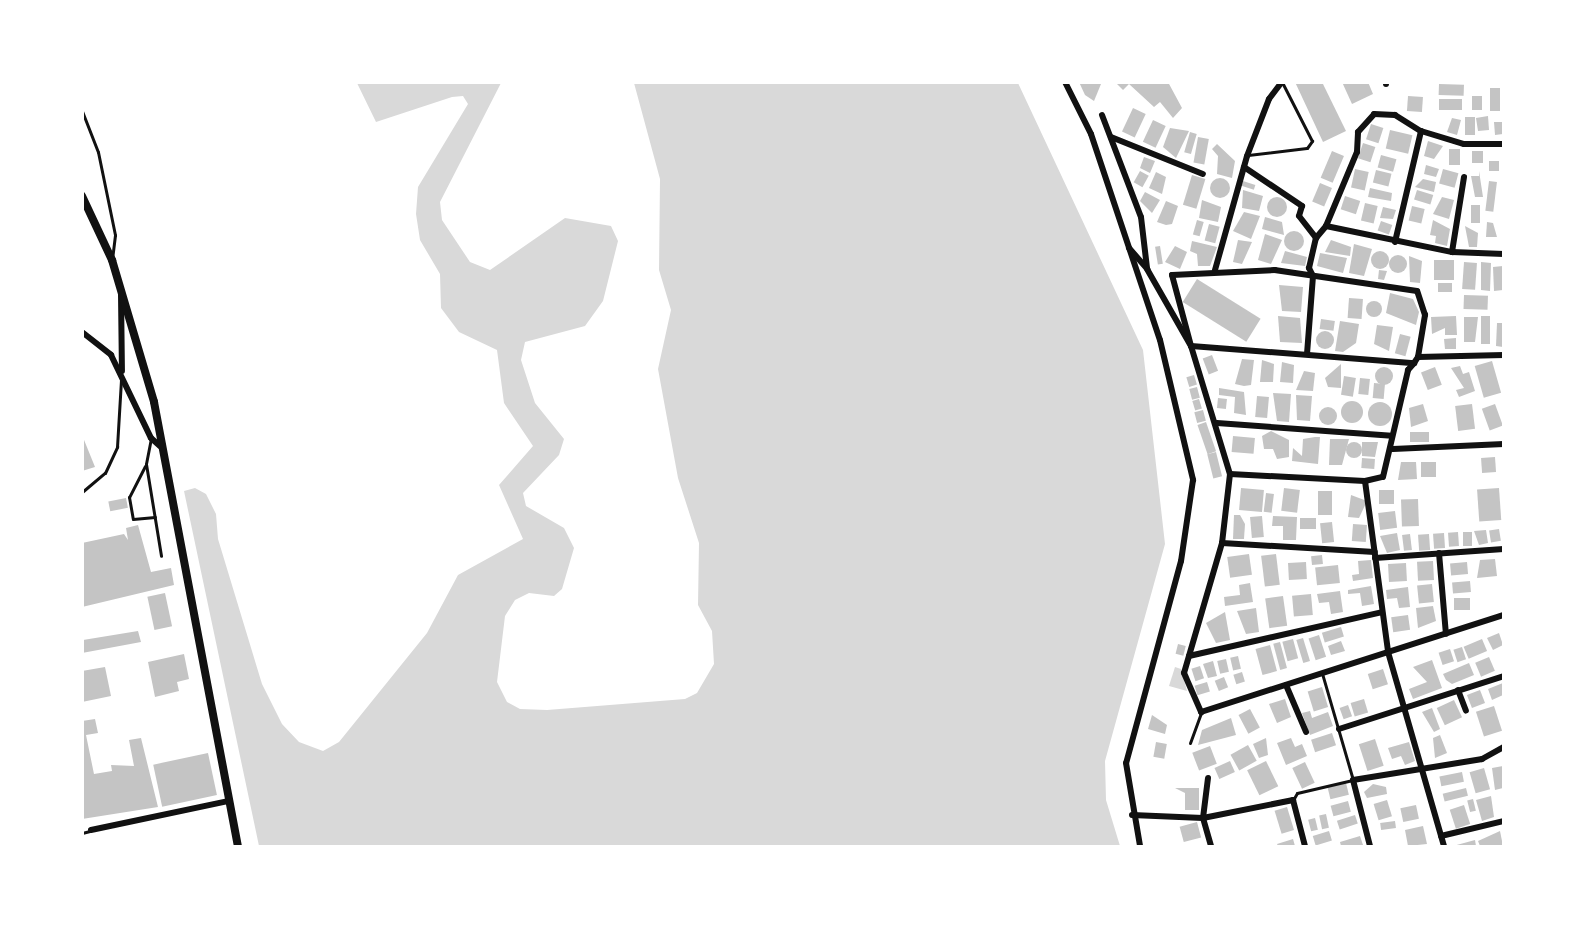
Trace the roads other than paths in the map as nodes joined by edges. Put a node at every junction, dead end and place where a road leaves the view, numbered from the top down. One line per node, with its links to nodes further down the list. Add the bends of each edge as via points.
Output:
1 (1065, 82): 16 (street, via 1091,134)
2 (1282, 82): 8 (street, via 1269,99); 8 (lane, via 1312,141 1306,148)
3 (82, 111): 19 (lane, via 98,153 115,234)
4 (1102, 115): 6 (street)
5 (1420, 131): 7 (street, via 1464,144); 13 (street, via 1395,115 1374,114 1358,132 1357,152); 15 (street)
6 (1111, 137): 10 (street); 20 (street, via 1141,217)
7 (1503, 144)
8 (1247, 156): 9 (street)
9 (1244, 167): 14 (street, via 1302,206 1299,216); 21 (street)
10 (1203, 174)
11 (1464, 177): 17 (street)
12 (82, 196): 19 (street)
13 (1326, 226): 14 (street); 15 (street)
14 (1316, 238): 22 (street, via 1309,268)
15 (1395, 242): 17 (street)
16 (1129, 248): 20 (street); 67 (street, via 1160,340 1193,480 1181,561 1126,763)
17 (1452, 252): 18 (street)
18 (1503, 254)
19 (112, 260): 23 (street)
20 (1148, 269): 25 (street)
21 (1215, 270): 22 (street); 25 (street, via 1172,275)
22 (1313, 276): 26 (street); 28 (street, via 1417,291 1425,315)
23 (122, 291): 29 (street); 34 (street, via 143,358)
24 (82, 332): 29 (street)
25 (1191, 346): 26 (street); 30 (street)
26 (1307, 354): 28 (street)
27 (1503, 355): 28 (street)
28 (1416, 360): 31 (street)
29 (122, 371): 32 (street); 39 (lane, via 117,447 105,474)
30 (1216, 423): 31 (street); 37 (street)
31 (1392, 436): 35 (street)
32 (151, 438): 34 (street); 36 (lane)
33 (1503, 444): 35 (street)
34 (160, 446): 66 (street)
35 (1393, 449): 38 (street, via 1383,477)
36 (146, 465): 40 (lane); 40 (lane, via 129,497 133,519)
37 (1230, 474): 38 (street); 41 (street)
38 (1365, 481): 44 (street)
39 (82, 492)
40 (155, 517): 45 (lane)
41 (1222, 543): 44 (street); 50 (street)
42 (1503, 549): 43 (street)
43 (1439, 554): 44 (street); 48 (street)
44 (1375, 555): 46 (street)
45 (161, 556)
46 (1382, 612): 49 (street); 50 (street)
47 (1503, 615): 48 (street)
48 (1446, 634): 49 (street)
49 (1388, 652): 51 (street); 55 (street)
50 (1189, 656): 57 (street, via 1184,673)
51 (1322, 673): 53 (street); 58 (lane)
52 (1503, 676): 54 (street)
53 (1286, 685): 57 (street); 59 (street)
54 (1458, 690): 55 (street); 56 (street)
55 (1405, 706): 58 (street); 62 (street)
56 (1466, 711)
57 (1201, 712): 60 (lane)
58 (1339, 729): 64 (lane)
59 (1306, 732)
60 (1190, 743)
61 (1503, 747): 62 (street, via 1482,759)
62 (1426, 769): 64 (street); 72 (street)
63 (1208, 778): 68 (street)
64 (1353, 780): 65 (lane, via 1297,793); 77 (street)
65 (1293, 800): 68 (street); 76 (street)
66 (229, 801): 70 (street); 73 (street)
67 (1132, 815): 68 (street); 74 (street)
68 (1203, 818): 75 (street)
69 (1503, 821): 72 (street)
70 (91, 830): 71 (lane)
71 (82, 833)
72 (1441, 836): 78 (street)
73 (238, 846)
74 (1140, 846)
75 (1211, 846)
76 (1305, 846)
77 (1370, 846)
78 (1444, 846)

